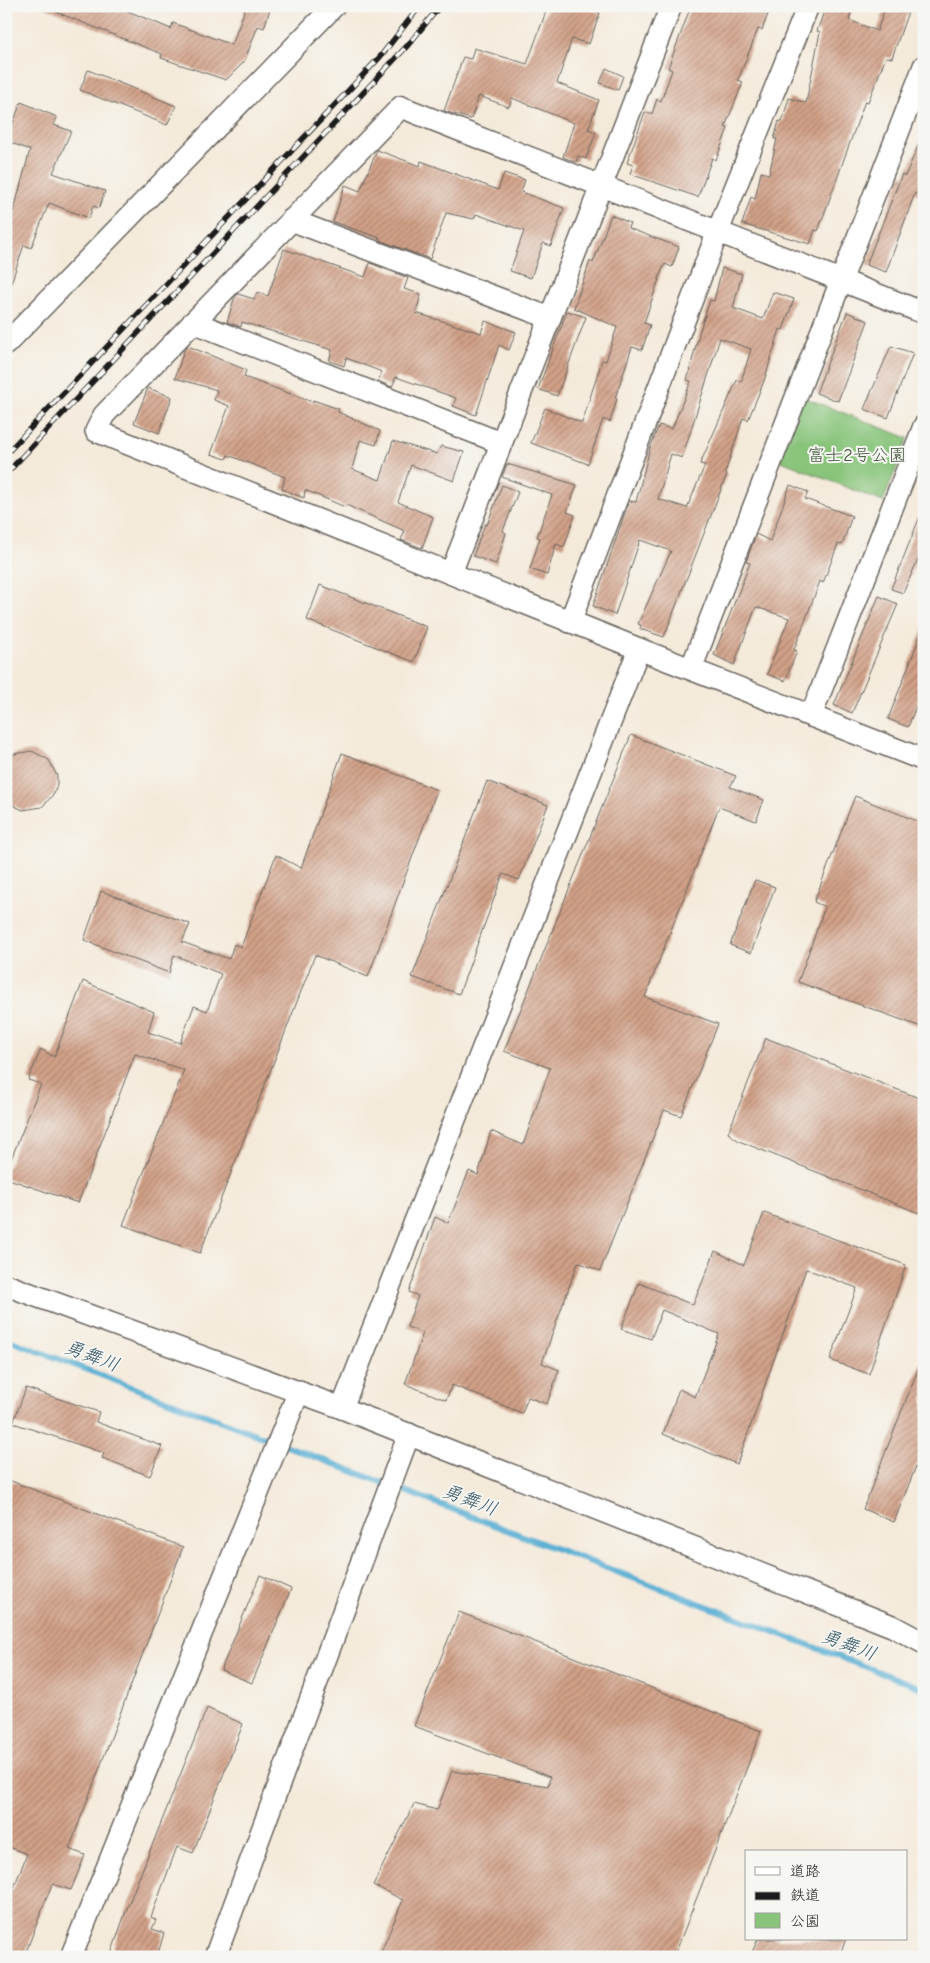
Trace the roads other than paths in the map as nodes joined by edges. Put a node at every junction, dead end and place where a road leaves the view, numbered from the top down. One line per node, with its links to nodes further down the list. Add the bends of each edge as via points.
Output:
1 (334, 6): 12 (street)
2 (671, 6): 5 (street)
3 (808, 6): 7 (street)
4 (924, 66): 8 (street)
5 (600, 185): 6 (street, via 401,106); 7 (street); 10 (street)
6 (292, 220): 10 (street); 11 (street)
7 (718, 231): 8 (street); 16 (street)
8 (841, 280): 9 (street); 18 (street)
9 (924, 313)
10 (550, 318): 14 (street)
11 (192, 322): 14 (street); 15 (street, via 104,415 96,431)
12 (6, 344)
13 (924, 426): 19 (street)
14 (501, 443): 15 (street)
15 (451, 573): 16 (street)
16 (570, 622): 17 (street)
17 (639, 649): 18 (street); 23 (street)
18 (691, 669): 19 (street)
19 (811, 716): 20 (street)
20 (924, 760)
21 (6, 1286): 22 (street)
22 (299, 1391): 23 (street); 28 (street)
23 (342, 1408): 24 (street)
24 (409, 1434): 25 (street); 29 (street)
25 (892, 1626): 26 (street); 27 (street)
26 (924, 1633)
27 (924, 1642)
28 (72, 1957)
29 (215, 1957)

